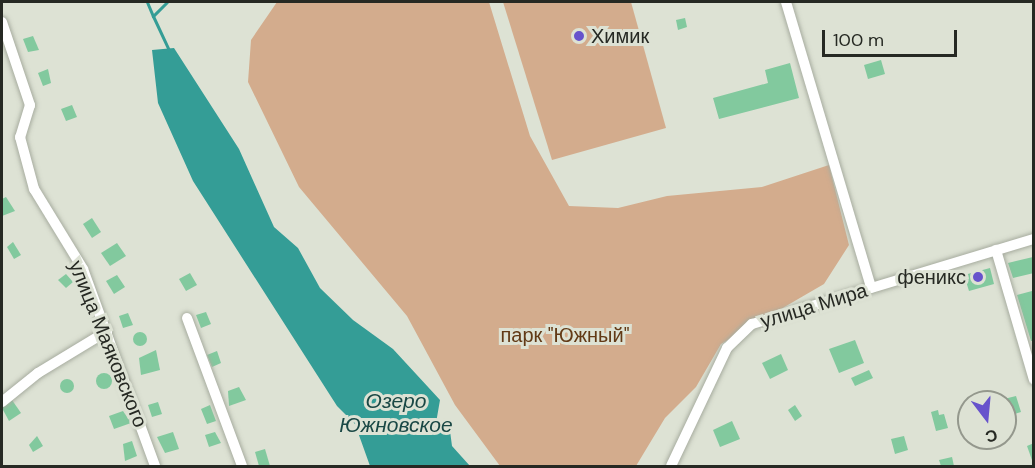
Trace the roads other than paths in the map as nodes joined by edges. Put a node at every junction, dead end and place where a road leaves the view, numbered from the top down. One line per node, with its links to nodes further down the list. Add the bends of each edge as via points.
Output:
1 (786, 2): 5 (street)
2 (2, 22): 7 (street, улица Маяковского, via 30,105 20,137 34,189 83,269)
3 (1034, 239): 4 (street, улица Мира)
4 (996, 250): 5 (street, улица Мира); 8 (street)
5 (871, 288): 12 (street, улица Мира, via 752,324 727,348)
6 (187, 318): 11 (street)
7 (106, 331): 9 (street, via 38,373); 10 (street, улица Маяковского)
8 (1034, 380)
9 (2, 402)
10 (155, 466)
11 (242, 466)
12 (671, 466)

